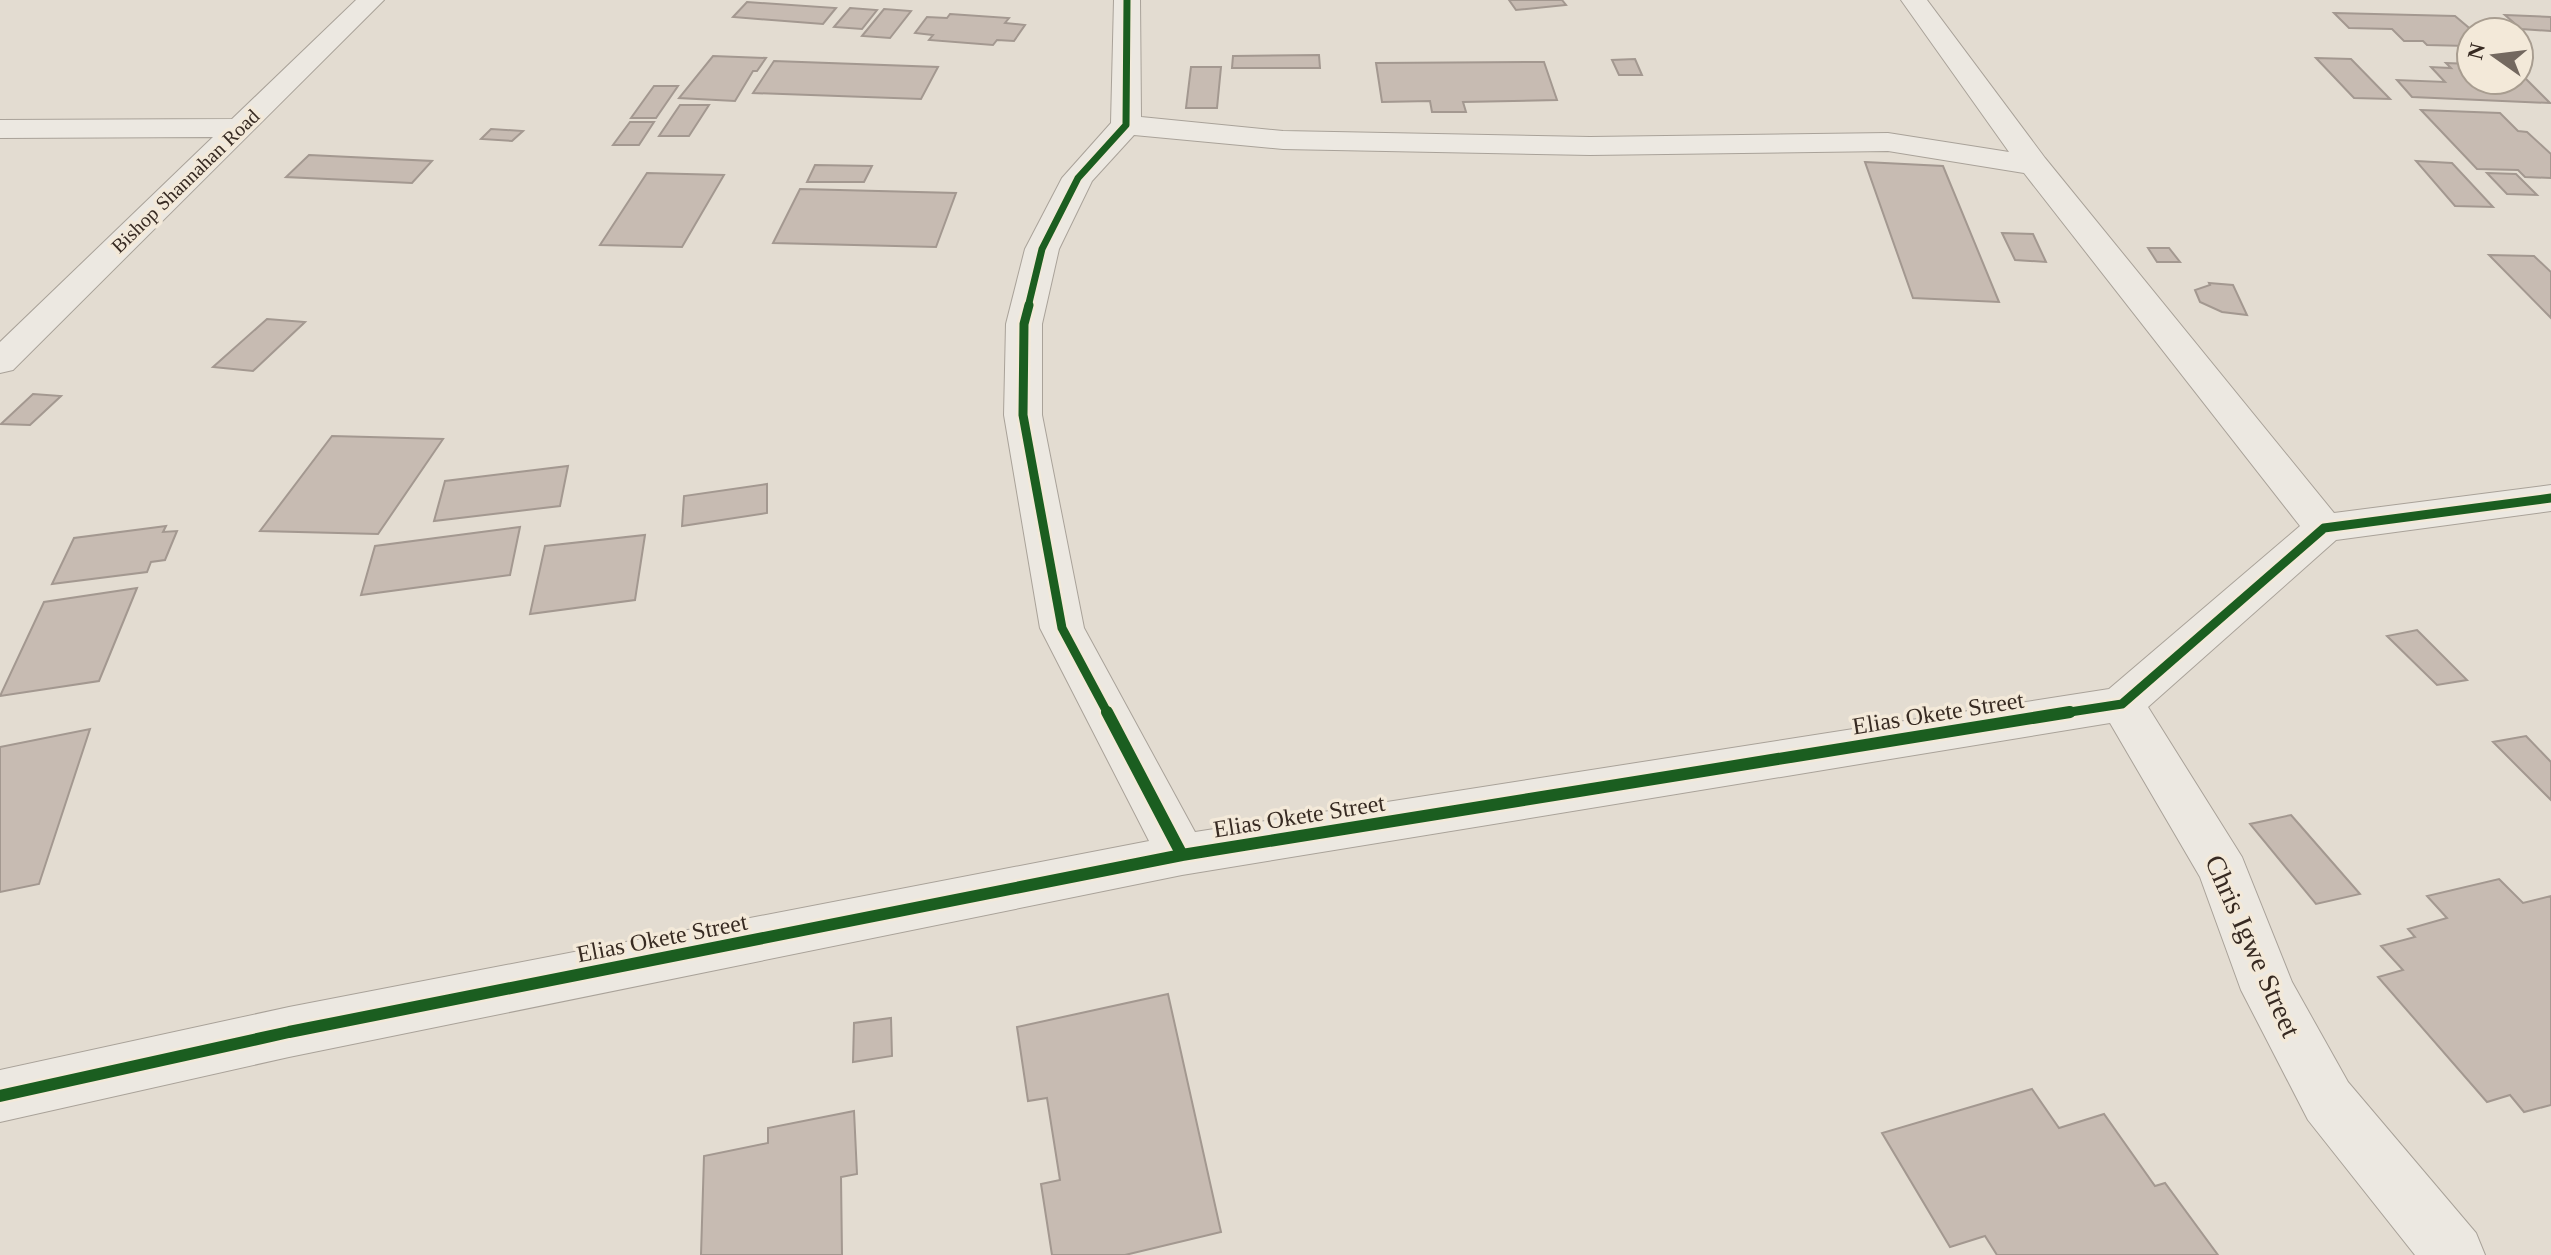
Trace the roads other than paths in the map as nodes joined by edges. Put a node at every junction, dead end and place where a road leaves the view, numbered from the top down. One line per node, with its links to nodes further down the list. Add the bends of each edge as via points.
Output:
1 (371, 0): 5 (street, Bishop Shannahan Road)
2 (1127, 0): 4 (street)
3 (1914, 0): 7 (street)
4 (1126, 125): 7 (street, via 1283,140 1590,146 1888,142); 14 (street, via 1078,178 1042,249 1024,324 1023,415 1062,628)
5 (240, 128): 6 (street); 9 (street, Bishop Shannahan Road)
6 (0, 129)
7 (2034, 165): 12 (street)
8 (0, 323): 9 (street)
9 (40, 323): 10 (street, Bishop Shannahan Road)
10 (0, 362)
11 (2551, 498): 12 (street)
12 (2324, 528): 13 (street)
13 (2122, 704): 14 (street, Elias Okete Street); 16 (street, Chris Igwe Street, via 2224,872 2268,990 2328,1101)
14 (1182, 855): 15 (street, Elias Okete Street, via 289,1032)
15 (0, 1096)
16 (2454, 1255)

